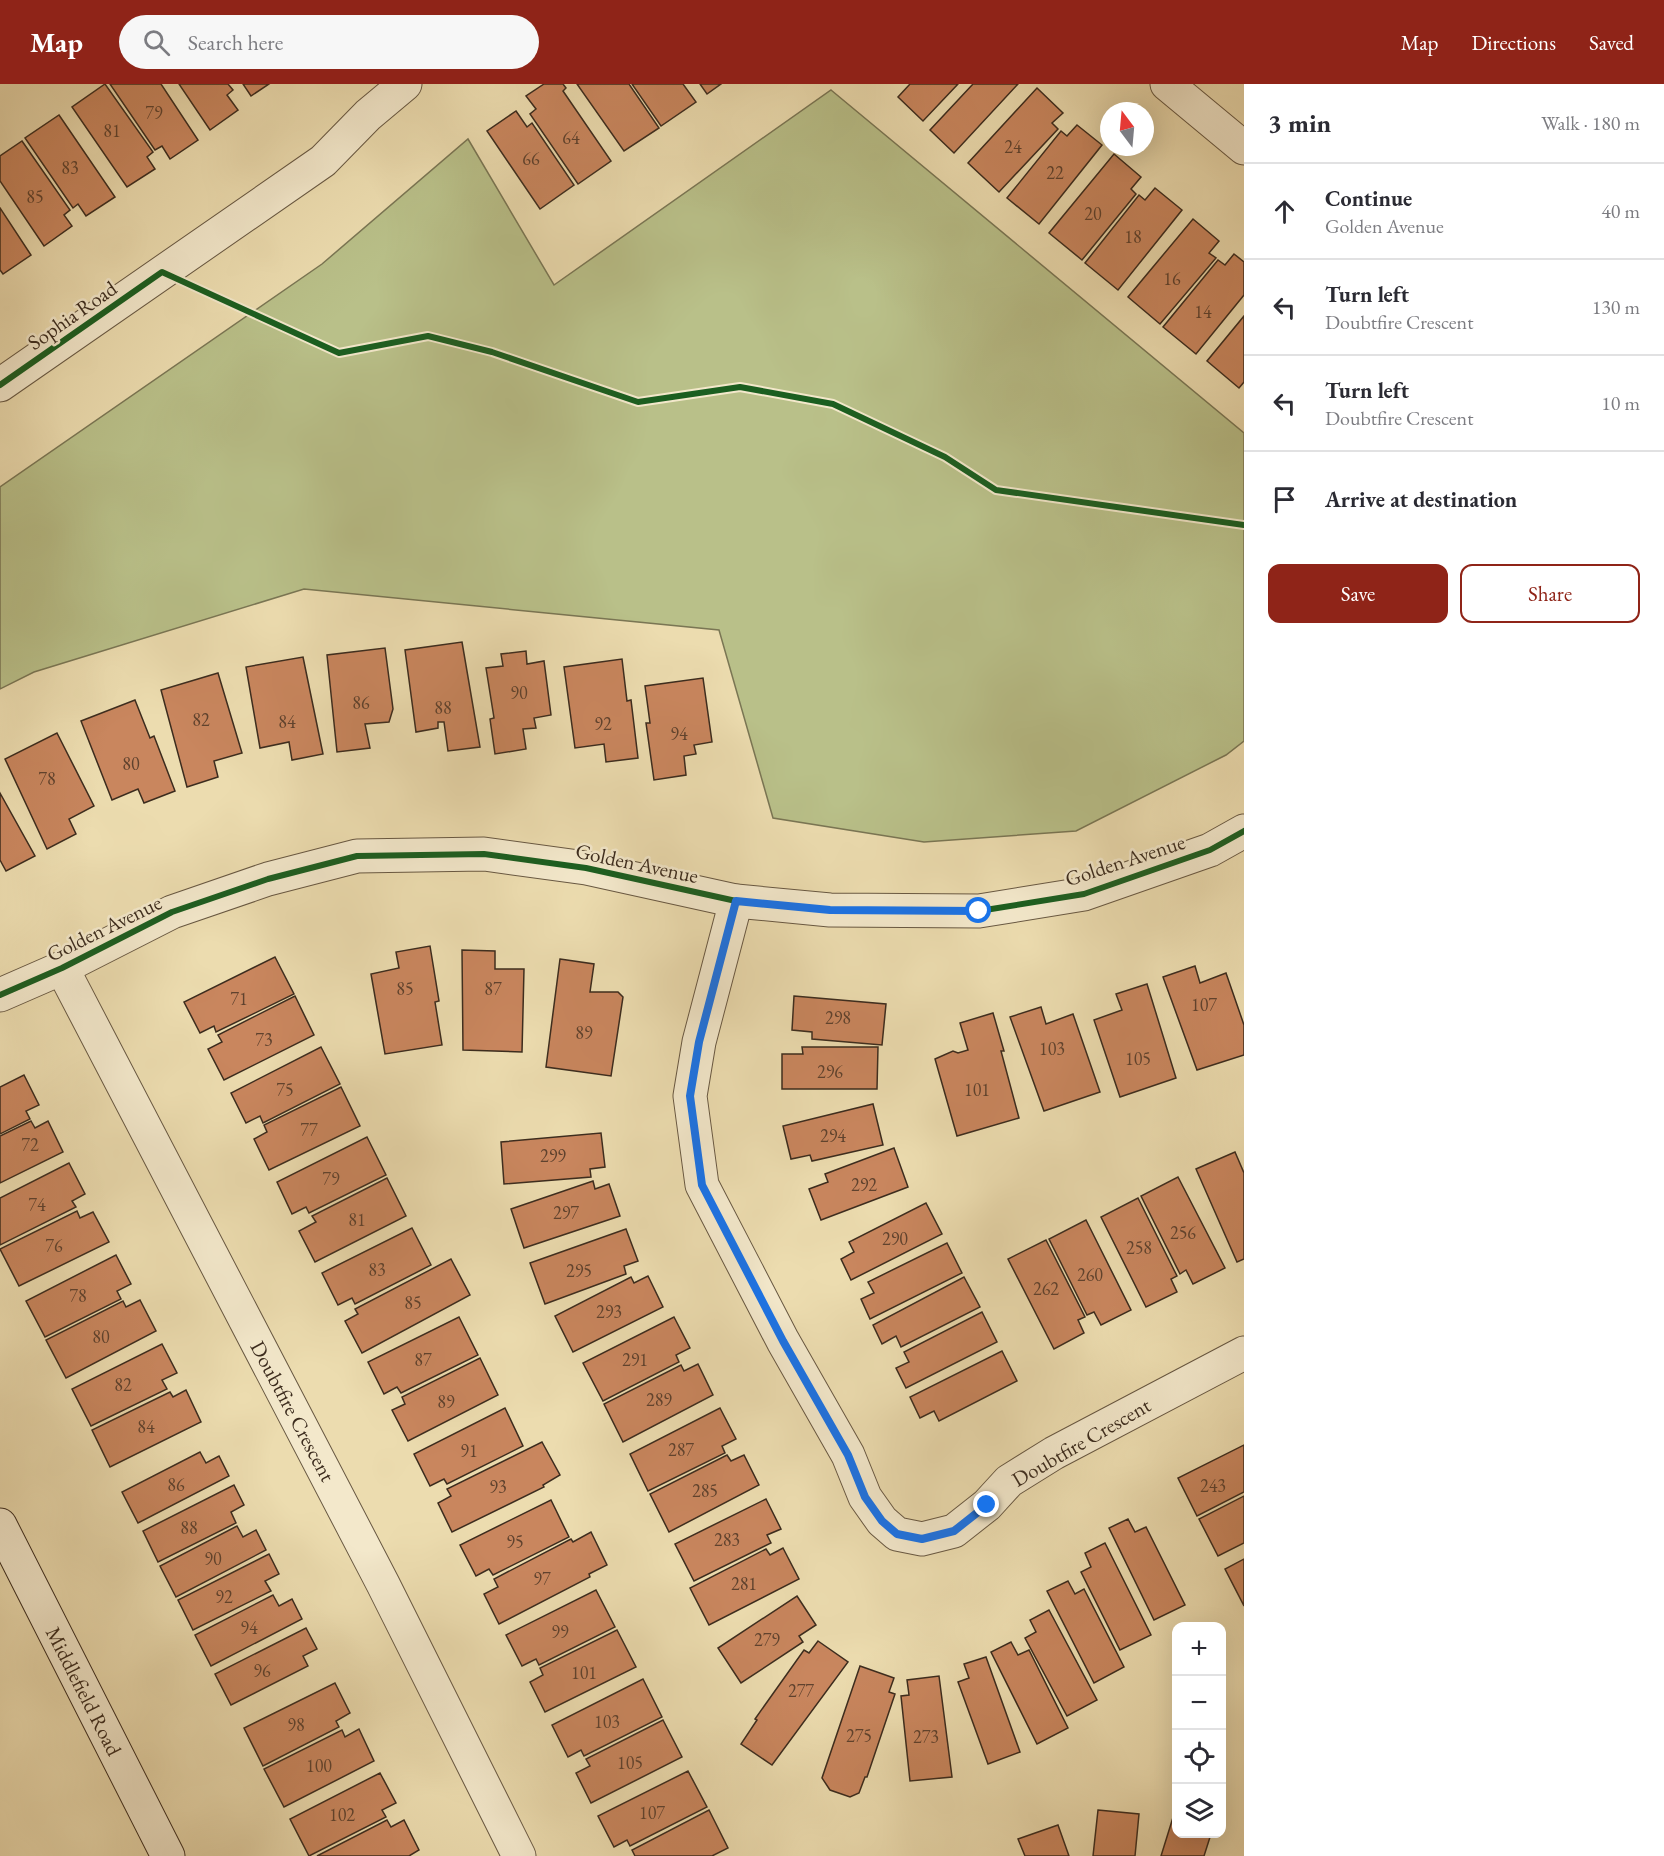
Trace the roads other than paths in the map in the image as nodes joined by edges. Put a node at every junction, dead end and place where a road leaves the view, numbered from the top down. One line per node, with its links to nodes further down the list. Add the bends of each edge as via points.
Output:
1 (405, 84): 4 (street, Sophia Road, via 313,169)
2 (1167, 84): 3 (street)
3 (1244, 148)
4 (0, 385)
5 (1244, 831): 6 (street, Golden Avenue, via 1209,850 1084,894 979,911 830,910)
6 (736, 901): 7 (street, Golden Avenue, via 586,868 484,854 357,856 268,879 172,912); 9 (street, Doubtfire Crescent, via 699,1042 690,1096 702,1185 848,1455 865,1497 882,1521 897,1534 922,1539 954,1531 1010,1481 1054,1453)
7 (62, 968): 8 (street, Golden Avenue); 12 (street, Doubtfire Crescent, via 383,1584)
8 (0, 995)
9 (1244, 1353)
10 (0, 1525): 11 (street, Middlefield Road)
11 (168, 1856)
12 (519, 1856)

